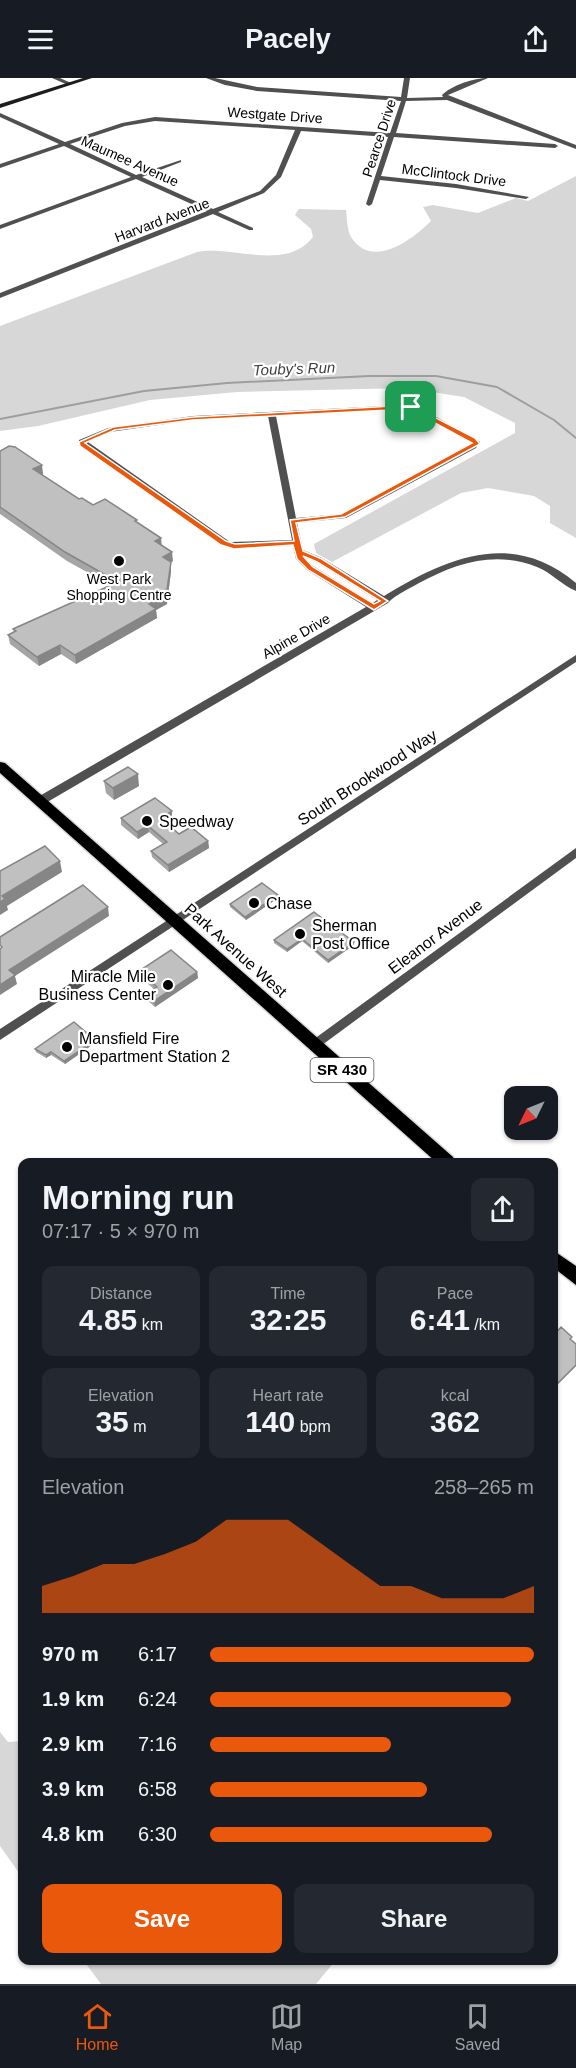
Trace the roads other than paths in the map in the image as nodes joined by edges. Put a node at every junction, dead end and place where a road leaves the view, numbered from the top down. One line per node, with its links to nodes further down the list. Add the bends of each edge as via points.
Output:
1 (55, 78): 6 (street)
2 (89, 78): 6 (main road)
3 (209, 78): 8 (street, via 251,89)
4 (407, 78): 8 (street, Pearce Drive)
5 (485, 78): 7 (street, via 450,91 445,95)
6 (70, 84): 9 (main road)
7 (448, 98): 8 (street); 15 (street)
8 (404, 99): 12 (street, Pearce Drive)
9 (0, 106)
10 (0, 115): 13 (street, Maumee Avenue)
11 (299, 128): 12 (street, Westgate Drive); 13 (street, Westgate Drive, via 149,119 124,123); 22 (street, Harvard Avenue, via 272,185)
12 (393, 135): 14 (street, Westgate Drive); 19 (street, Pearce Drive)
13 (63, 144): 17 (street, Westgate Drive); 18 (street, Maumee Avenue)
14 (555, 146)
15 (576, 147)
16 (179, 161): 18 (street)
17 (0, 166)
18 (136, 178): 22 (street, Maumee Avenue); 23 (street)
19 (379, 178): 20 (street, McClintock Drive); 21 (street, Pearce Drive)
20 (526, 197)
21 (369, 204)
22 (214, 213): 24 (street, Maumee Avenue); 25 (street, Harvard Avenue)
23 (0, 228)
24 (251, 229)
25 (0, 296)
26 (271, 413): 27 (street); 27 (street, via 411,407 476,442 343,516); 28 (street, via 113,429 82,444 228,545)
27 (292, 521): 28 (street)
28 (298, 548): 30 (street); 31 (street, via 300,559 310,568)
29 (576, 588): 30 (street, Alpine Drive, via 560,575 530,561 486,556 444,567)
30 (385, 601): 31 (street, Alpine Drive)
31 (374, 607): 34 (street, Alpine Drive)
32 (576, 658): 36 (street, South Brookwood Way)
33 (0, 766): 34 (main road, Park Avenue West / SR 430)
34 (40, 801): 36 (main road, Park Avenue West / SR 430)
35 (576, 852): 38 (street, Eleanor Avenue)
36 (174, 921): 37 (street, South Brookwood Way); 38 (main road, Park Avenue West / SR 430)
37 (0, 1035)
38 (314, 1045): 39 (main road, Park Avenue West / SR 430)
39 (442, 1158)
40 (558, 1261): 41 (main road)
41 (576, 1277)

